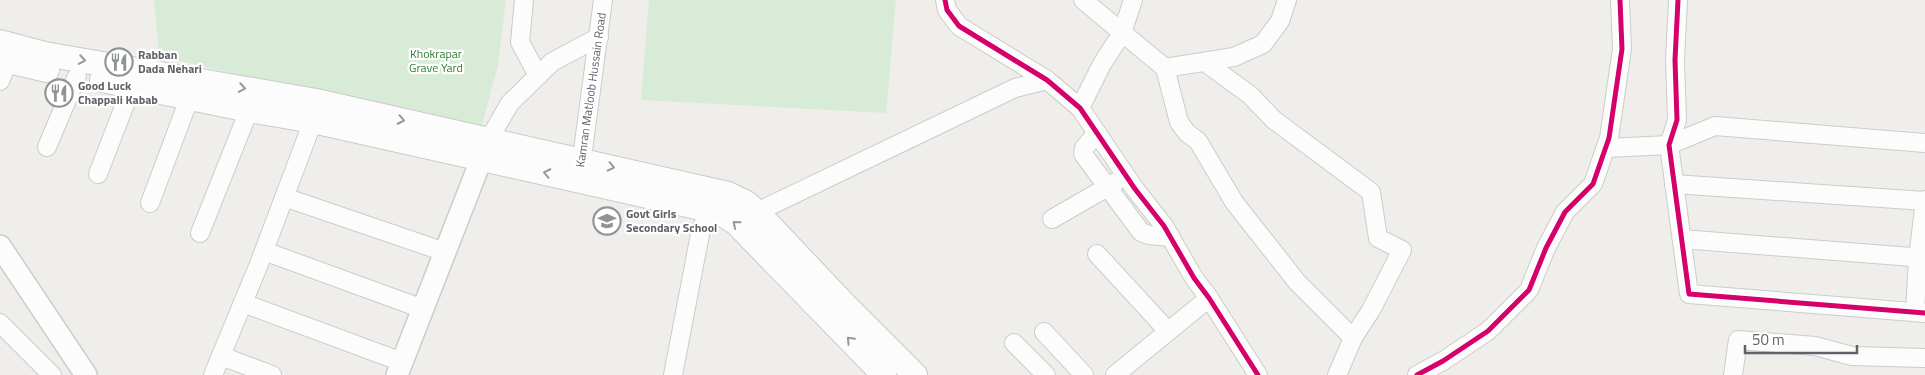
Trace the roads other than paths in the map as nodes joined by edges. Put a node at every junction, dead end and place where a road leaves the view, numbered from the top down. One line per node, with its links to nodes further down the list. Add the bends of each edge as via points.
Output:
1 (524, 0): 15 (street, via 520,42)
2 (603, 0): 10 (street, Kamran Matloob Hussain Road)
3 (945, 0): 16 (street, via 947,10 959,26)
4 (1083, 0): 9 (street)
5 (1133, 0): 9 (street)
6 (1287, 0): 12 (street, via 1280,21 1264,44 1234,57)
7 (1620, 0): 26 (street, via 1622,49)
8 (1678, 0): 24 (street, via 1675,60 1678,120)
9 (1122, 33): 13 (street); 19 (street)
10 (599, 37): 15 (street, via 552,62); 28 (street, Kamran Matloob Hussain Road)
11 (2, 61): 14 (main road); 27 (main road, one-way to 27, via 45,54 316,101)
12 (1206, 63): 13 (street); 54 (street, via 1250,95 1274,120 1371,192 1378,238 1402,250)
13 (1165, 68): 54 (street, via 1179,122 1198,141 1234,202 1297,282)
14 (77, 76): 17 (main road); 25 (street)
15 (538, 76): 27 (street, via 510,103)
16 (1048, 80): 19 (street); 37 (street, via 1015,88)
17 (132, 86): 18 (main road); 29 (street)
18 (189, 99): 20 (main road); 35 (street)
19 (1080, 108): 22 (street)
20 (250, 110): 21 (main road); 39 (street)
21 (314, 121): 27 (main road); 33 (street)
22 (1097, 133): 30 (street); 32 (street, via 1083,154)
23 (1925, 143): 24 (street, via 1715,126)
24 (1669, 146): 26 (street); 31 (street)
25 (47, 147)
26 (1606, 148): 71 (street, via 1593,184 1565,212 1529,290 1488,331)
27 (485, 149): 28 (main road); 44 (street)
28 (581, 170): 36 (main road); 37 (main road, one-way to 37, via 728,194)
29 (98, 174)
30 (1126, 176): 32 (street); 40 (street)
31 (1674, 184): 34 (street); 41 (street)
32 (1107, 187): 38 (street); 40 (street, via 1141,232)
33 (284, 197): 43 (street); 44 (street)
34 (1925, 200): 46 (street)
35 (150, 202)
36 (710, 210): 58 (main road, one-way to 36, via 736,223); 64 (street, via 701,230)
37 (757, 212): 58 (main road)
38 (1052, 219)
39 (200, 233)
40 (1170, 237): 47 (street)
41 (1682, 239): 46 (street); 50 (street, via 1689,294)
42 (0, 246): 60 (street)
43 (264, 251): 48 (street); 49 (street)
44 (445, 252): 49 (street)
45 (1096, 254): 52 (street)
46 (1921, 258): 50 (street)
47 (1209, 298): 52 (street); 69 (street)
48 (243, 303): 56 (street); 59 (street)
49 (423, 309): 59 (street)
50 (1920, 312)
51 (0, 323): 61 (street)
52 (1167, 330): 68 (street)
53 (1044, 332): 67 (street)
54 (1353, 338): 70 (street)
55 (1014, 342): 66 (street)
56 (221, 356): 62 (street); 63 (street)
57 (1925, 358): 72 (street, via 1852,356 1815,346 1738,340)
58 (881, 362): 65 (main road)
59 (400, 368)
60 (80, 372)
61 (52, 375)
62 (213, 375)
63 (272, 375)
64 (673, 375)
65 (915, 375)
66 (1046, 375)
67 (1084, 375)
68 (1115, 375)
69 (1258, 375)
70 (1337, 375)
71 (1417, 375)
72 (1733, 375)

